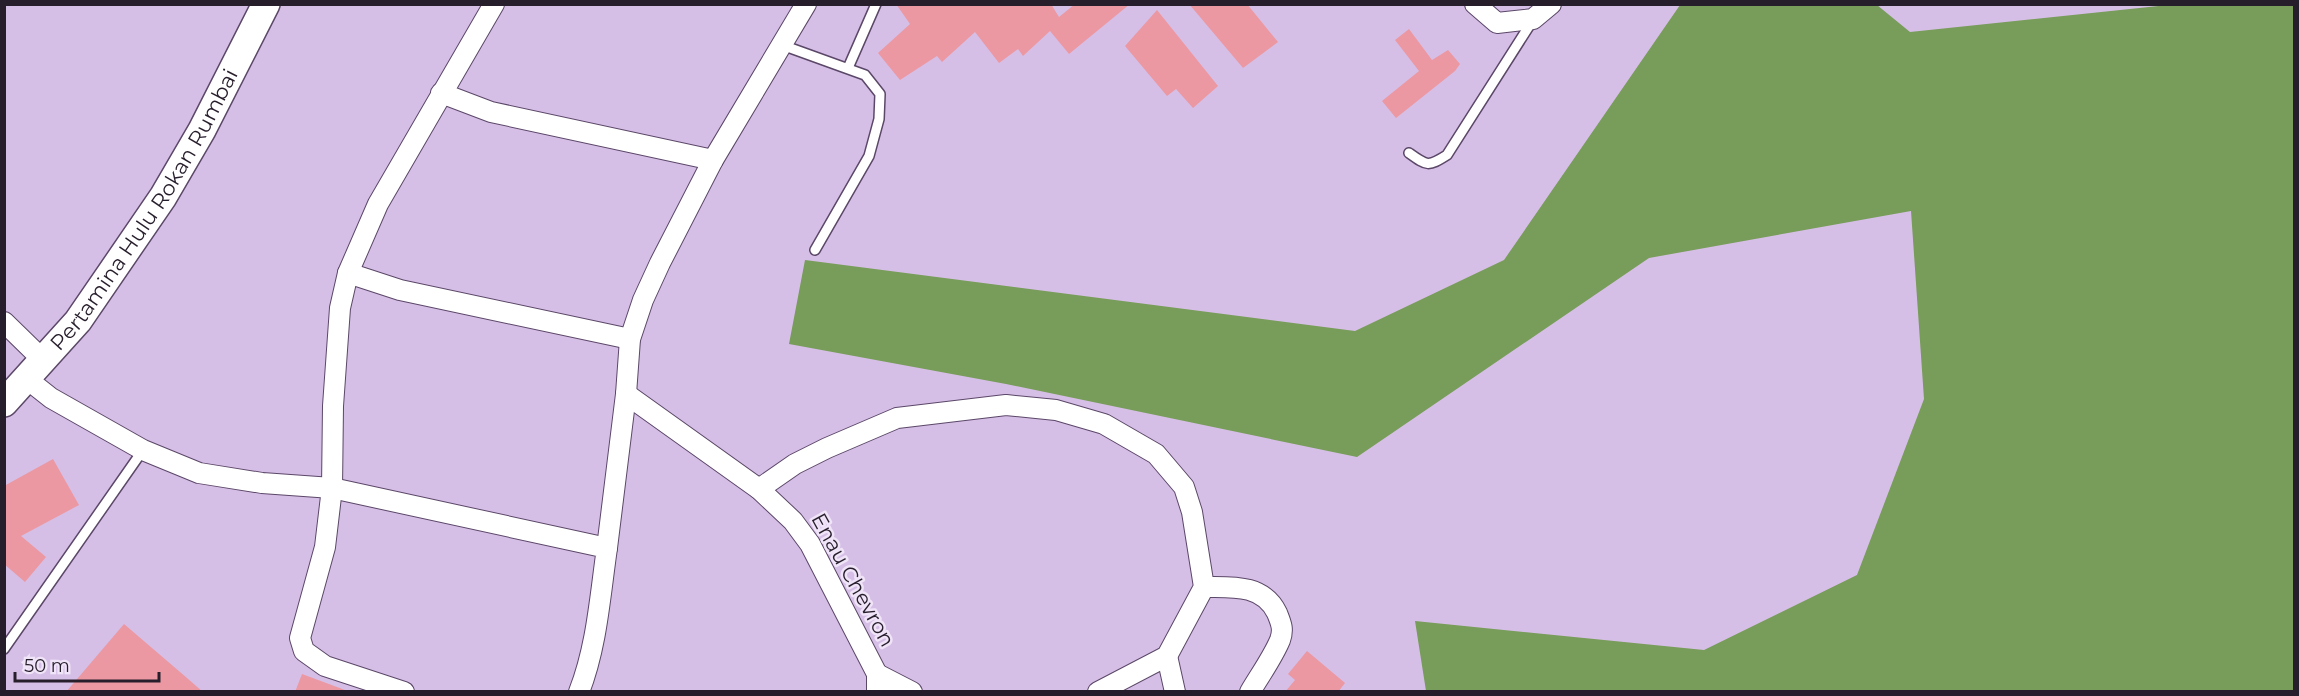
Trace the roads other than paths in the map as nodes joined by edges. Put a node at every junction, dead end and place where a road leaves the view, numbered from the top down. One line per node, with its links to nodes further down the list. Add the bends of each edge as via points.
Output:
1 (266, 4): 17 (street, Pertamina Hulu Rokan Rumbai, via 163,197 78,321)
2 (494, 4): 10 (street)
3 (806, 4): 8 (street)
4 (876, 4): 9 (lane)
5 (1475, 4): 7 (street, via 1497,23)
6 (1551, 4): 7 (street)
7 (1533, 19): 11 (lane, via 1447,155 1432,164 1422,163)
8 (782, 45): 9 (lane); 12 (street)
9 (848, 68): 13 (lane, via 866,75 880,94 879,119 868,156)
10 (441, 93): 12 (street, via 522,120); 14 (street, via 378,204)
11 (1409, 153)
12 (713, 160): 16 (street, via 660,263)
13 (815, 250)
14 (348, 273): 16 (street, via 400,290); 21 (street, via 340,308)
15 (4, 322): 17 (street)
16 (630, 339): 18 (street)
17 (35, 370): 19 (street, Pertamina Hulu Rokan Rumbai); 20 (street, via 51,398)
18 (626, 394): 22 (street, Enau Chevron); 23 (street)
19 (4, 403)
20 (143, 450): 21 (street, via 199,473); 25 (lane)
21 (332, 488): 23 (street); 28 (street, via 325,547 300,638 304,651 325,666)
22 (759, 489): 24 (street, via 816,453 897,418 1006,405 1056,410 1104,424 1156,453 1184,487); 27 (street, Enau Chevron, via 793,521 810,544)
23 (607, 548): 29 (street, via 594,644)
24 (1204, 587): 26 (street); 33 (street, via 1261,593 1283,626 1281,639)
25 (4, 649)
26 (1167, 656): 31 (street); 32 (street)
27 (877, 683): 30 (street)
28 (404, 692)
29 (579, 692)
30 (912, 692)
31 (1098, 692)
32 (1175, 692)
33 (1250, 692)

